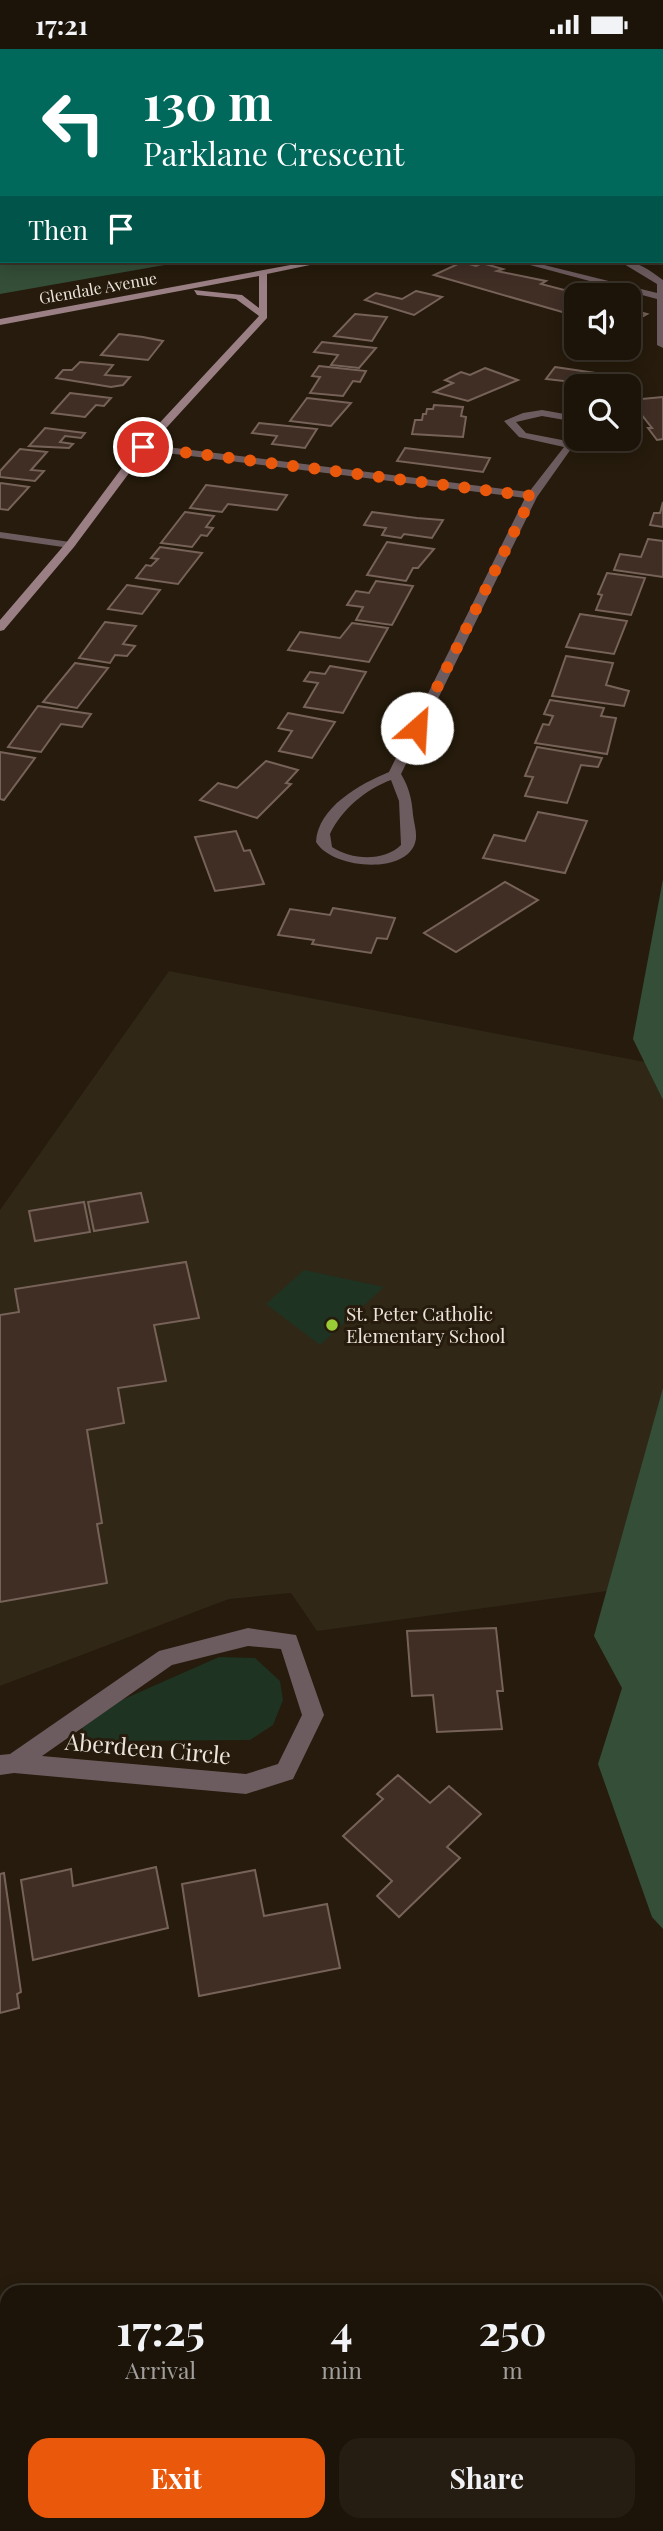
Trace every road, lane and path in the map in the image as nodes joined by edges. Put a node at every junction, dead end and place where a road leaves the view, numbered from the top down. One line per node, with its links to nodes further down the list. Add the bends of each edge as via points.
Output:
1 (315, 263): 4 (street, Glendale Avenue)
2 (527, 263): 6 (street)
3 (628, 263): 6 (street, via 661,283)
4 (263, 273): 5 (street, Glendale Avenue); 7 (street)
5 (173, 291): 7 (street, via 239,297); 8 (street, Glendale Avenue)
6 (661, 297): 9 (street)
7 (264, 316): 12 (street)
8 (0, 322)
9 (662, 345)
10 (564, 415): 11 (street, via 530,412 509,421 523,435)
11 (564, 444)
12 (143, 447): 14 (street); 16 (street)
13 (566, 451): 14 (street)
14 (532, 496): 18 (street)
15 (0, 535): 16 (street)
16 (70, 545): 17 (street)
17 (0, 627)
18 (394, 774): 18 (street, via 404,788 406,847 369,861 351,860 326,849 323,829 337,813 369,785)
19 (7, 1764): 19 (street, Aberdeen Circle, via 166,1657 248,1637 289,1641 313,1715 285,1772 246,1784)

